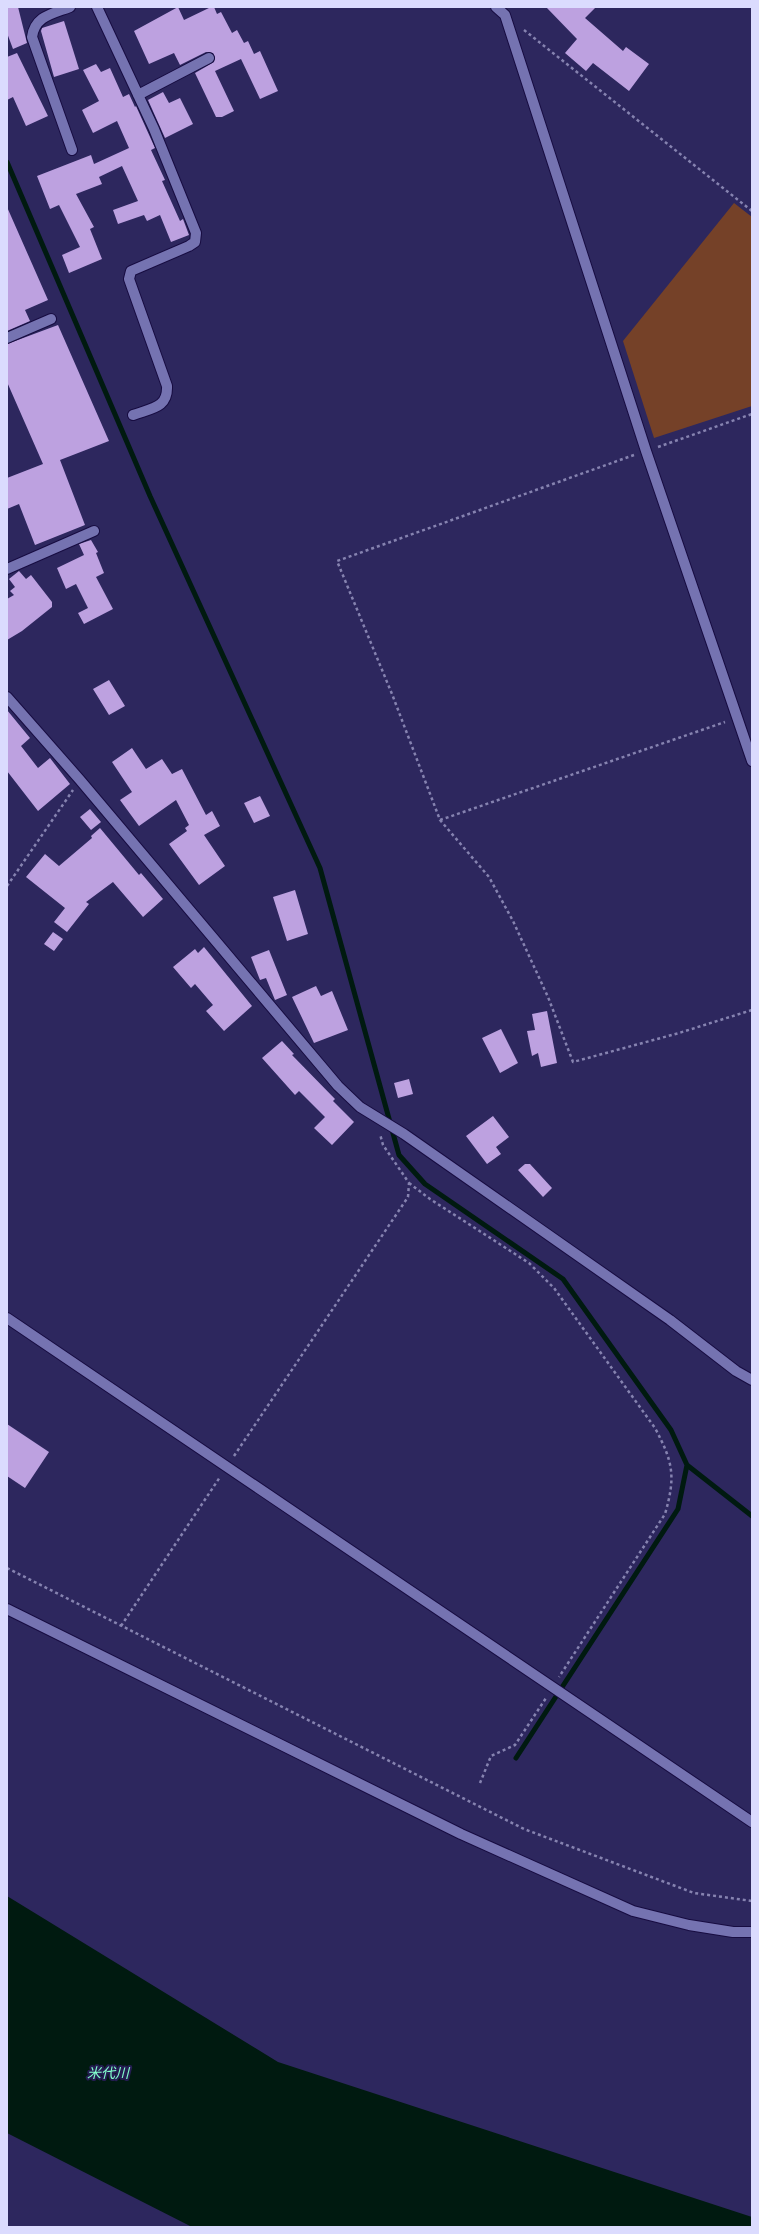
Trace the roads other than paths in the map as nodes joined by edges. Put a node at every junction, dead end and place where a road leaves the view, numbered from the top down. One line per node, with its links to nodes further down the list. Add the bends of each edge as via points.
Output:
1 (70, 7): 6 (street, via 38,20 32,37)
2 (97, 7): 5 (street)
3 (496, 7): 13 (street, via 505,15 646,451)
4 (209, 58): 5 (street)
5 (138, 95): 9 (street, via 196,232 195,242 189,246 131,271 129,278 167,386 168,397 164,403)
6 (72, 150)
7 (52, 319): 8 (street)
8 (7, 338)
9 (133, 415)
10 (94, 531): 11 (street)
11 (7, 569)
12 (7, 697): 15 (street, via 338,1086 360,1107 404,1134)
13 (752, 761)
14 (7, 1318): 17 (street)
15 (752, 1380)
16 (7, 1609): 18 (street, via 461,1834 633,1911 689,1925 733,1932)
17 (752, 1822)
18 (752, 1932)

